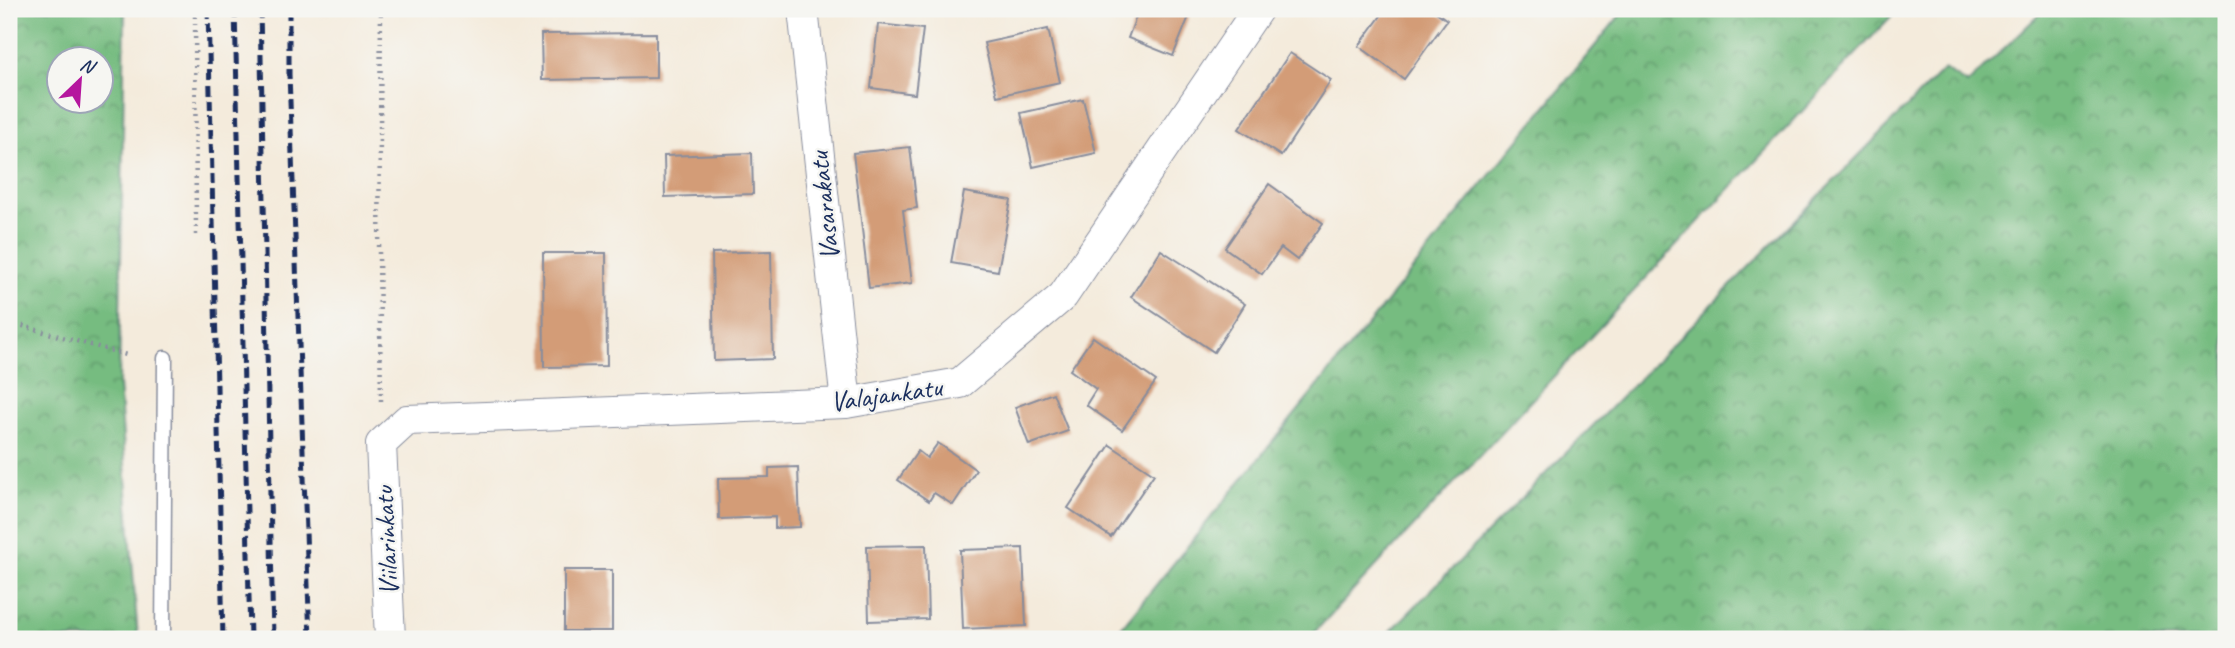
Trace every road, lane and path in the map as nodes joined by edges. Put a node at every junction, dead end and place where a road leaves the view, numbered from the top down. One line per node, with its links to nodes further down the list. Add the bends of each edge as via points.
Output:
1 (195, 9): 5 (path)
2 (381, 9): 10 (path)
3 (803, 9): 9 (street, Vasarakatu)
4 (1258, 9): 9 (street, Valajankatu, via 1063,296 960,383)
5 (196, 237)
6 (9, 322): 7 (path)
7 (130, 356)
8 (165, 358): 11 (lane)
9 (846, 403): 10 (street, Valajankatu, via 407,420)
10 (381, 444): 12 (street, Viilarinkatu)
11 (163, 639)
12 (390, 639)

